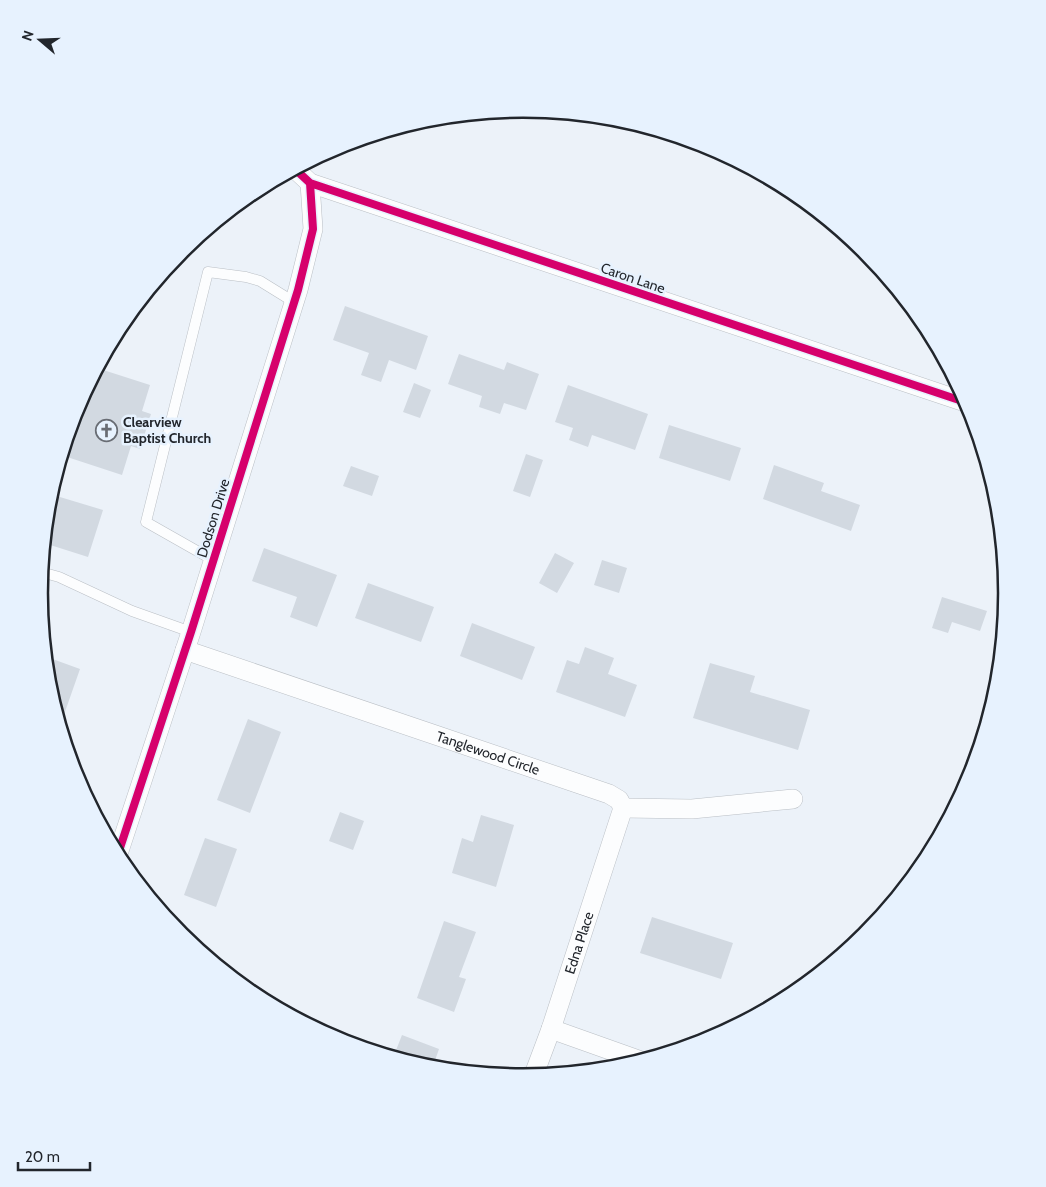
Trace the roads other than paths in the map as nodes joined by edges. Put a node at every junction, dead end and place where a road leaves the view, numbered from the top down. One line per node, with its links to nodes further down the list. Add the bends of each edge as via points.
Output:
1 (300, 174): 2 (street, Caron Lane)
2 (310, 182): 3 (street, Dodson Drive, via 312,229); 4 (street, Caron Lane)
3 (294, 302): 5 (street, Dodson Drive); 5 (lane, via 246,276 208,272 146,522)
4 (956, 399)
5 (213, 560): 7 (street, Dodson Drive)
6 (49, 574): 7 (lane, via 132,611)
7 (191, 632): 8 (street, Dodson Drive)
8 (185, 650): 10 (street, Tanglewood Circle, via 609,794 619,800); 11 (street, Dodson Drive)
9 (793, 799): 10 (street, via 692,809)
10 (623, 808): 12 (street, Edna Place)
11 (121, 846)
12 (551, 1029): 13 (street); 14 (street, Edna Place)
13 (629, 1057)
14 (536, 1069)

